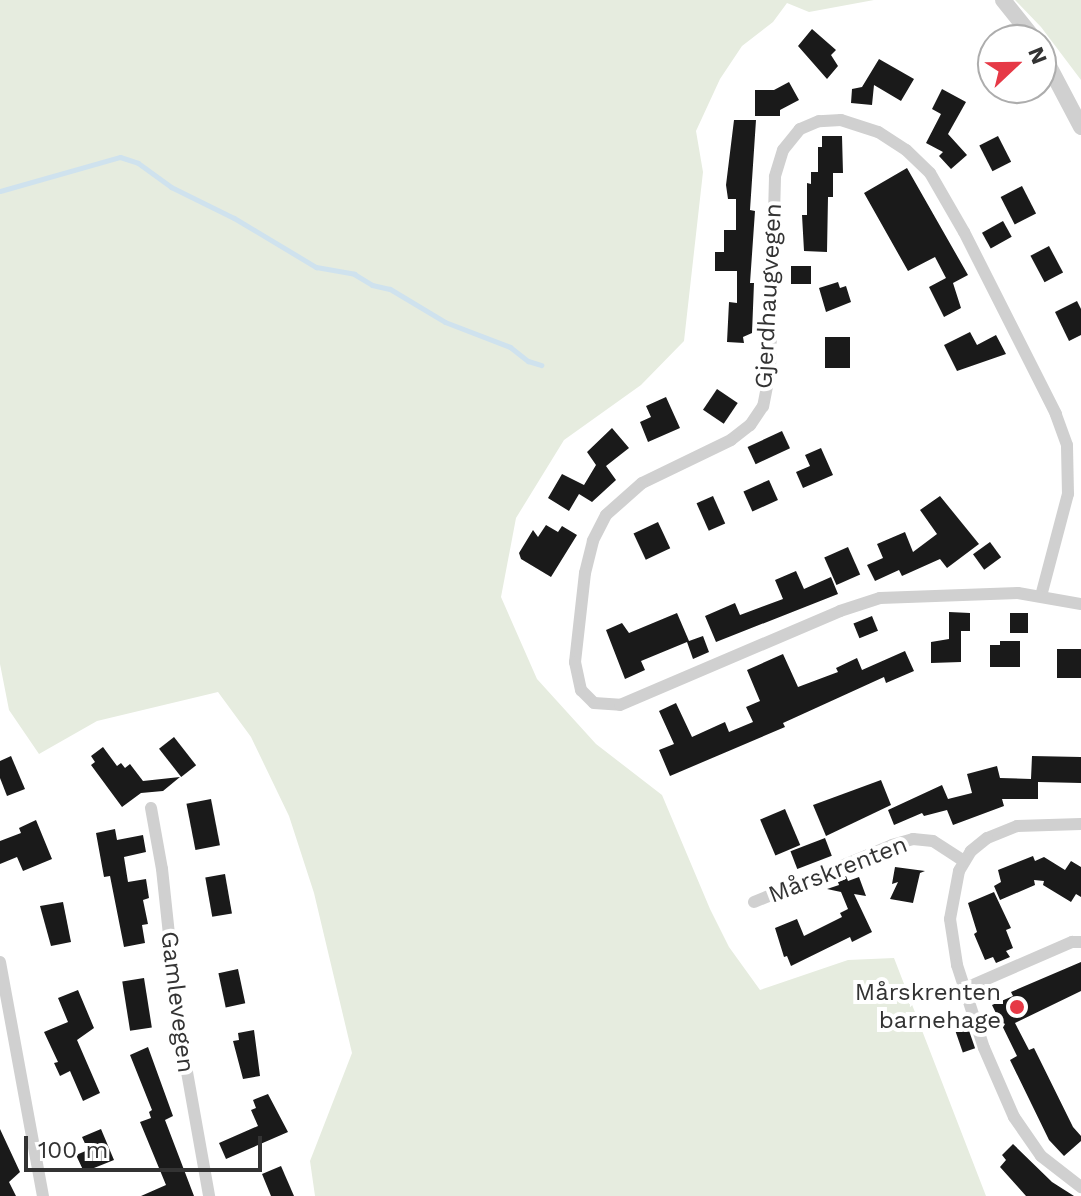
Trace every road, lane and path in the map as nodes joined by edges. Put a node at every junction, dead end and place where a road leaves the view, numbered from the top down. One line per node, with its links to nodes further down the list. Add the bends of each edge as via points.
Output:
1 (1003, 0): 2 (street)
2 (1022, 24)
3 (1057, 81): 4 (street)
4 (1081, 127)
5 (1041, 596): 5 (street, Gjerdhaugvegen, via 943,593 880,598 620,705 594,703 581,690 575,662 585,573 606,515 642,483 731,440 763,406 771,343 775,177 783,150 800,129 841,120 897,144 930,173 964,232 1067,445 1068,494); 6 (street, Gjerdhaugvegen)
6 (1081, 604)
7 (151, 808): 16 (street, Gamlevegen, via 179,1027)
8 (1081, 824): 9 (street, via 1002,830)
9 (964, 861): 10 (street, Mårskrenten, via 933,841 913,839); 13 (street, via 955,879 950,919 951,942)
10 (754, 902)
11 (1081, 942): 13 (street)
12 (0, 962): 15 (street)
13 (966, 988): 14 (street, via 984,1048 1014,1117 1041,1156)
14 (1081, 1187)
15 (43, 1196)
16 (209, 1196)

